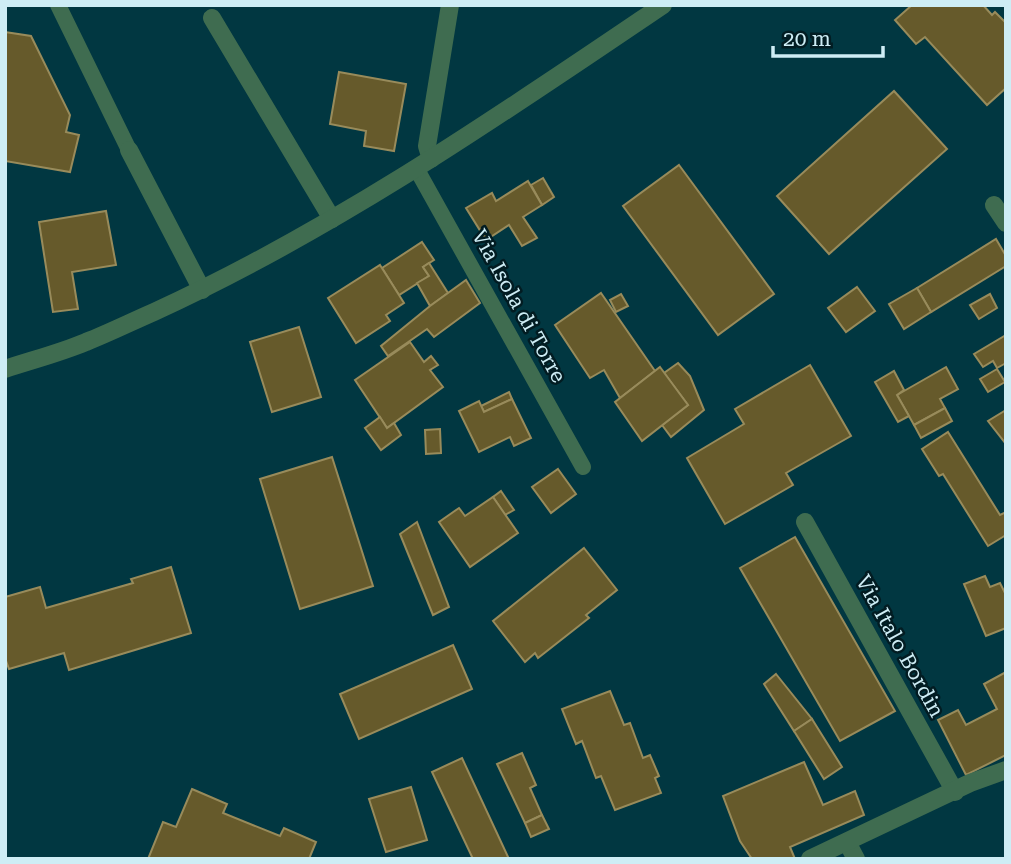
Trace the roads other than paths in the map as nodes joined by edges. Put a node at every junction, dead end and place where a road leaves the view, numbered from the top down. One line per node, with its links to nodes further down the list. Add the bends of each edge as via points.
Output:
1 (58, 5): 5 (lane)
2 (450, 5): 6 (street, Via Isola di Torre)
3 (663, 5): 6 (street)
4 (212, 18): 8 (street)
5 (129, 150): 10 (street)
6 (423, 163): 8 (street); 12 (lane, Via Isola di Torre)
7 (994, 205): 9 (street)
8 (332, 219): 10 (street)
9 (1006, 223)
10 (202, 290): 11 (street, via 86,342)
11 (5, 369)
12 (583, 467)
13 (805, 522): 15 (street, Via Italo Bordin)
14 (1006, 770): 15 (street)
15 (954, 792): 16 (street)
16 (847, 842): 17 (street); 18 (street)
17 (810, 859)
18 (856, 859)

